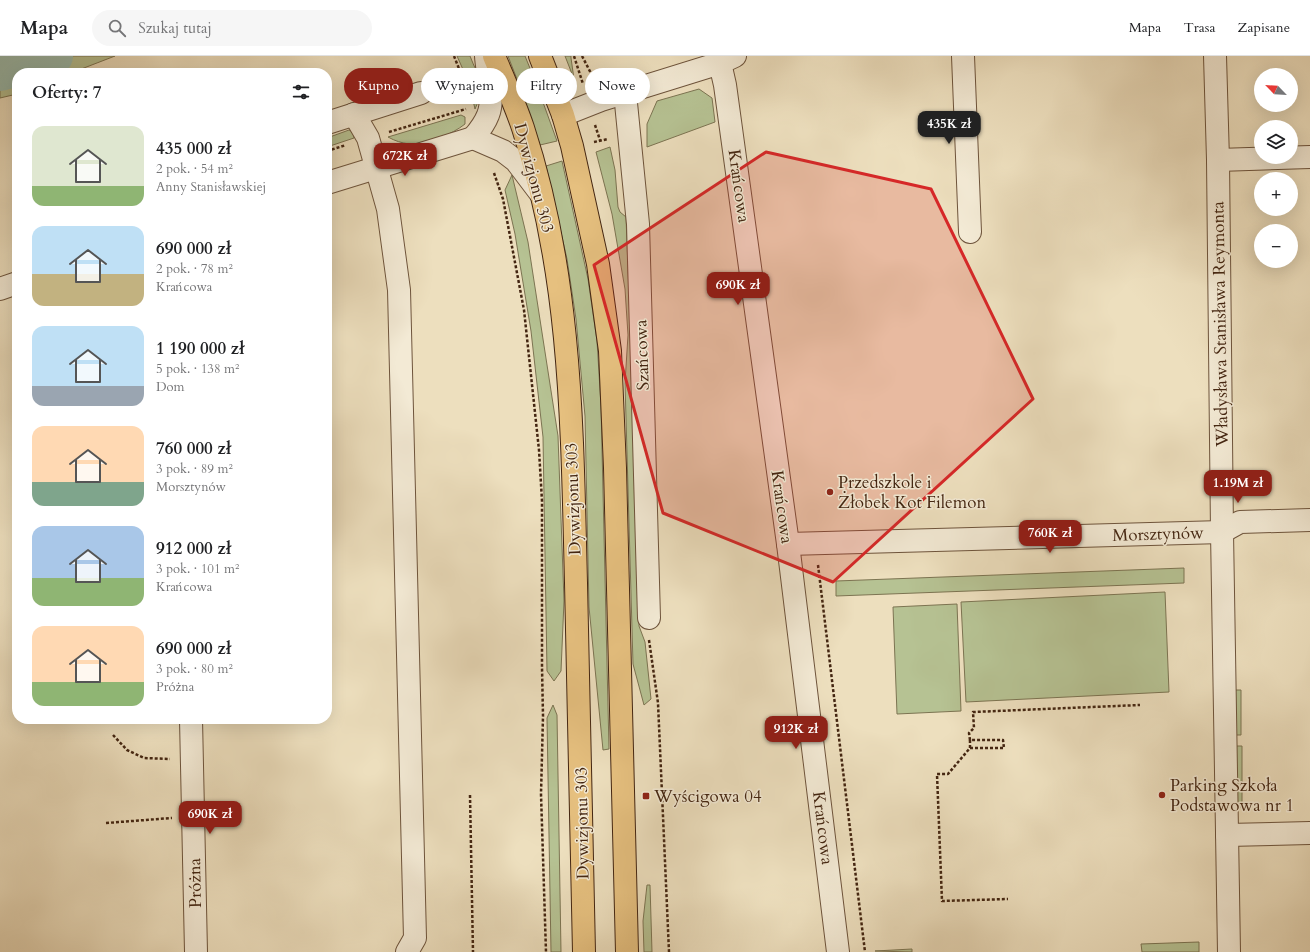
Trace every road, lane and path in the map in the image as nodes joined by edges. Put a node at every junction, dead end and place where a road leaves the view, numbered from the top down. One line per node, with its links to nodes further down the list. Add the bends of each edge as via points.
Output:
1 (486, 56): 16 (street, via 491,94 489,113)
2 (494, 56): 23 (main road, Dywizjonu 303, via 522,127)
3 (540, 56): 13 (main road)
4 (963, 56): 24 (street)
5 (1215, 56): 19 (street, Władysława Stanisława Reymonta)
6 (728, 59): 7 (street); 29 (street, Krańcowa, via 728,109)
7 (650, 85)
8 (421, 93): 12 (street)
9 (594, 104): 13 (street)
10 (626, 104): 31 (street, Szańcowa, via 638,224)
11 (469, 108): 15 (path)
12 (354, 114): 14 (street); 15 (street)
13 (563, 115): 52 (main road, via 598,264 610,351)
14 (332, 121)
15 (368, 138): 17 (path); 21 (street)
16 (473, 138): 20 (street, via 503,150); 21 (street)
17 (332, 149)
18 (1310, 157): 19 (street)
19 (1218, 160): 28 (street, Władysława Stanisława Reymonta)
20 (516, 161): 23 (street); 49 (path, via 492,169 503,199 524,310 539,450 542,501 543,716 540,794)
21 (377, 168): 22 (street); 47 (street, via 388,209 399,290 415,938)
22 (332, 182)
23 (541, 194): 44 (main road, Dywizjonu 303, via 560,290 569,382)
24 (970, 232)
25 (12, 285): 26 (street)
26 (0, 289)
27 (1310, 520): 28 (street, Morsztynów, via 1240,522)
28 (1222, 532): 30 (street, Morsztynów); 43 (street, Władysława Stanisława Reymonta)
29 (788, 544): 30 (street, Morsztynów); 54 (street, Krańcowa)
30 (817, 544): 55 (path)
31 (649, 618)
32 (651, 644): 53 (path, via 658,703)
33 (1140, 705): 36 (path, via 973,712 974,728 969,733)
34 (191, 724): 38 (street, Próżna)
35 (114, 735): 38 (path, via 127,750 144,758)
36 (970, 740): 37 (path); 37 (path, via 1003,740 1004,748)
37 (970, 748): 45 (path, via 948,774 937,774 942,901)
38 (192, 757): 40 (street, Próżna)
39 (470, 795): 48 (path)
40 (193, 817): 41 (path); 46 (street, Próżna)
41 (106, 823)
42 (1310, 833): 43 (street)
43 (1228, 835): 56 (street, Władysława Stanisława Reymonta)
44 (583, 889): 50 (main road); 51 (main road, Dywizjonu 303)
45 (1008, 899)
46 (196, 952)
47 (407, 952)
48 (473, 952)
49 (546, 952)
50 (574, 952)
51 (584, 952)
52 (627, 952)
53 (669, 952)
54 (838, 952)
55 (865, 952)
56 (1229, 952)

